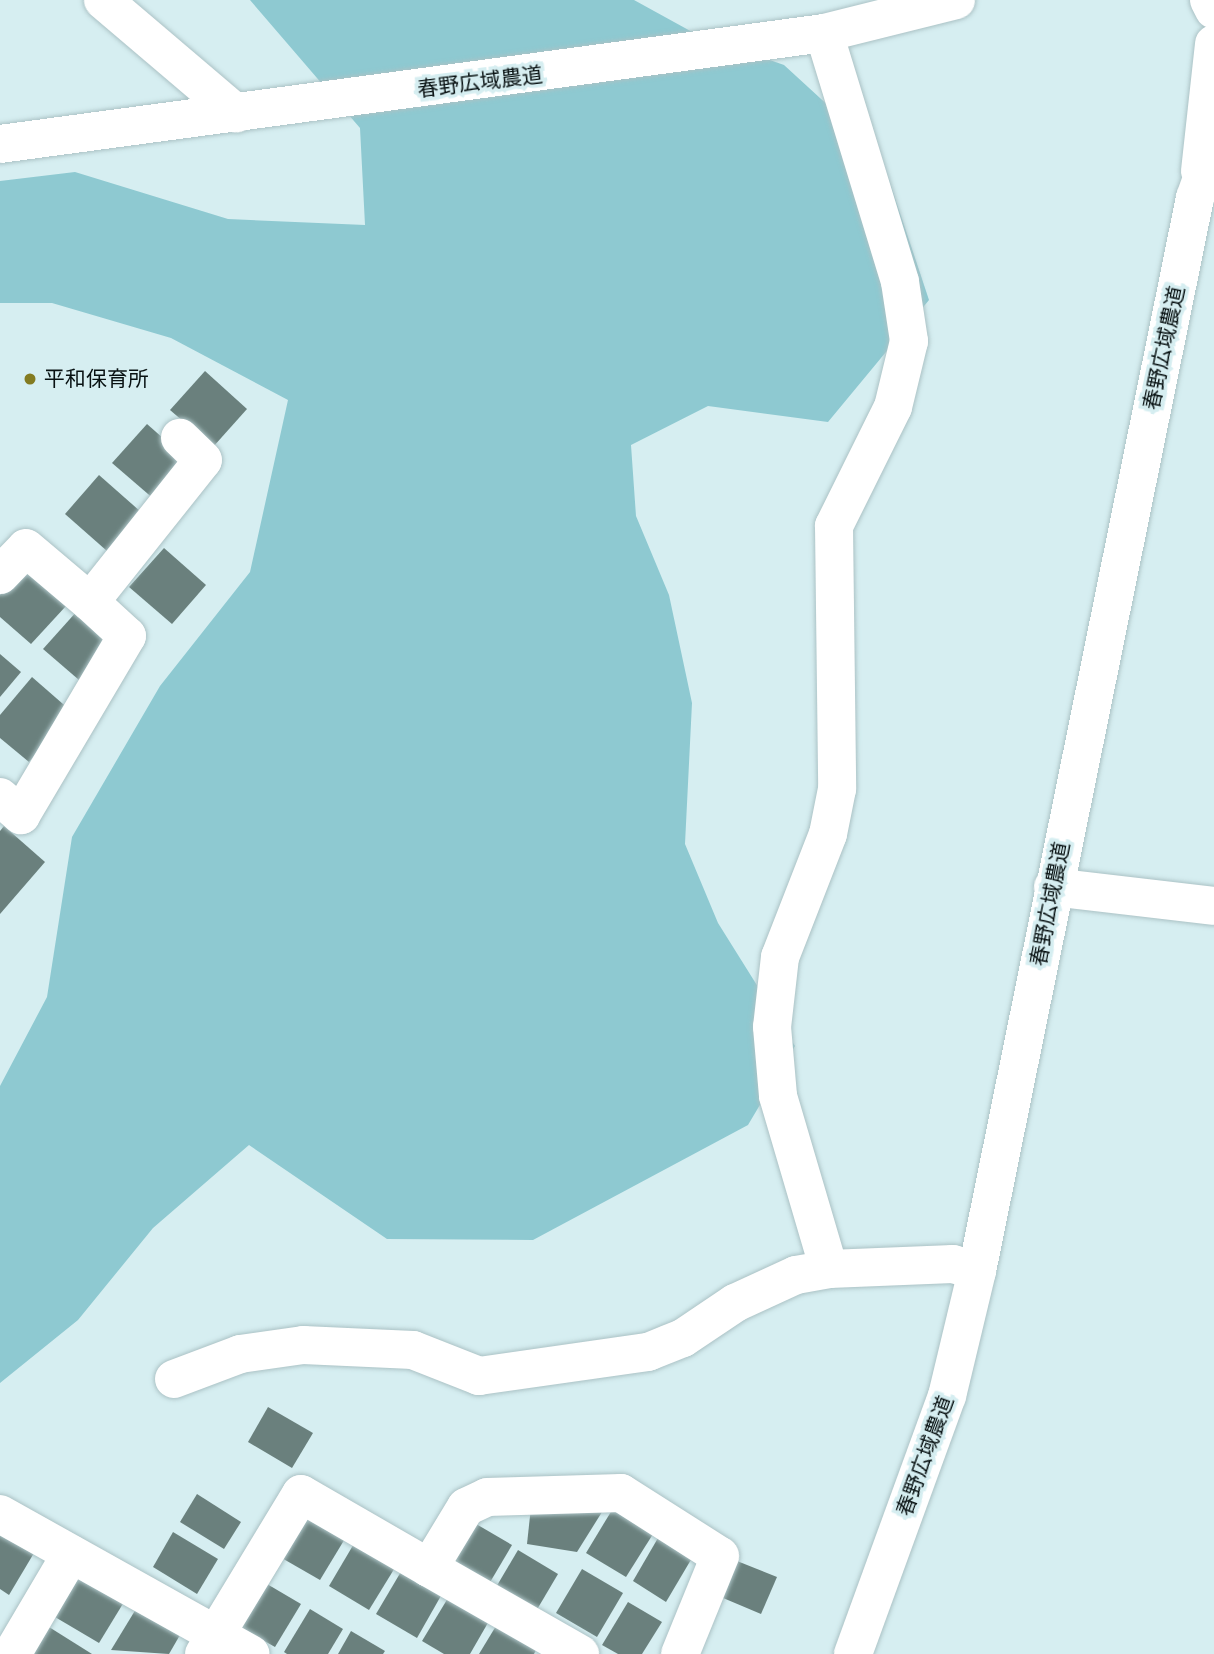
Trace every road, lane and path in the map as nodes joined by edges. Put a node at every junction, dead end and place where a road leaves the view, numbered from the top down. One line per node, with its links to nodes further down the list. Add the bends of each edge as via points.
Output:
1 (103, 0): 7 (street)
2 (956, 0): 5 (street, 春野広域農道)
3 (1209, 0): 4 (street)
4 (1214, 10)
5 (824, 33): 7 (street, 春野広域農道); 17 (street, via 900,282 909,341 893,407 834,526 837,789 828,834 780,957 772,1027 778,1096)
6 (1214, 44): 10 (street)
7 (236, 113): 8 (street, 春野広域農道)
8 (0, 144)
9 (1214, 144): 10 (street, 春野広域農道)
10 (1199, 183): 15 (street, 春野広域農道)
11 (180, 438): 13 (street, via 203,460)
12 (0, 575): 13 (street, via 26,548)
13 (90, 602): 14 (street, via 127,636 20,815)
14 (0, 797)
15 (1053, 887): 16 (street); 18 (street, 春野広域農道)
16 (1214, 906)
17 (829, 1269): 18 (street, via 953,1264); 19 (street, via 796,1275 735,1303 683,1338 648,1352 479,1376 413,1350 303,1345 240,1354)
18 (977, 1271): 28 (street, 春野広域農道, via 947,1396)
19 (174, 1379)
20 (0, 1514): 21 (street)
21 (71, 1553): 23 (street); 24 (street)
22 (429, 1568): 23 (street, via 301,1494); 26 (street); 27 (street, via 466,1507 486,1497 621,1493 720,1556)
23 (210, 1644): 25 (street)
24 (12, 1654)
25 (251, 1654)
26 (580, 1654)
27 (680, 1654)
28 (853, 1654)

